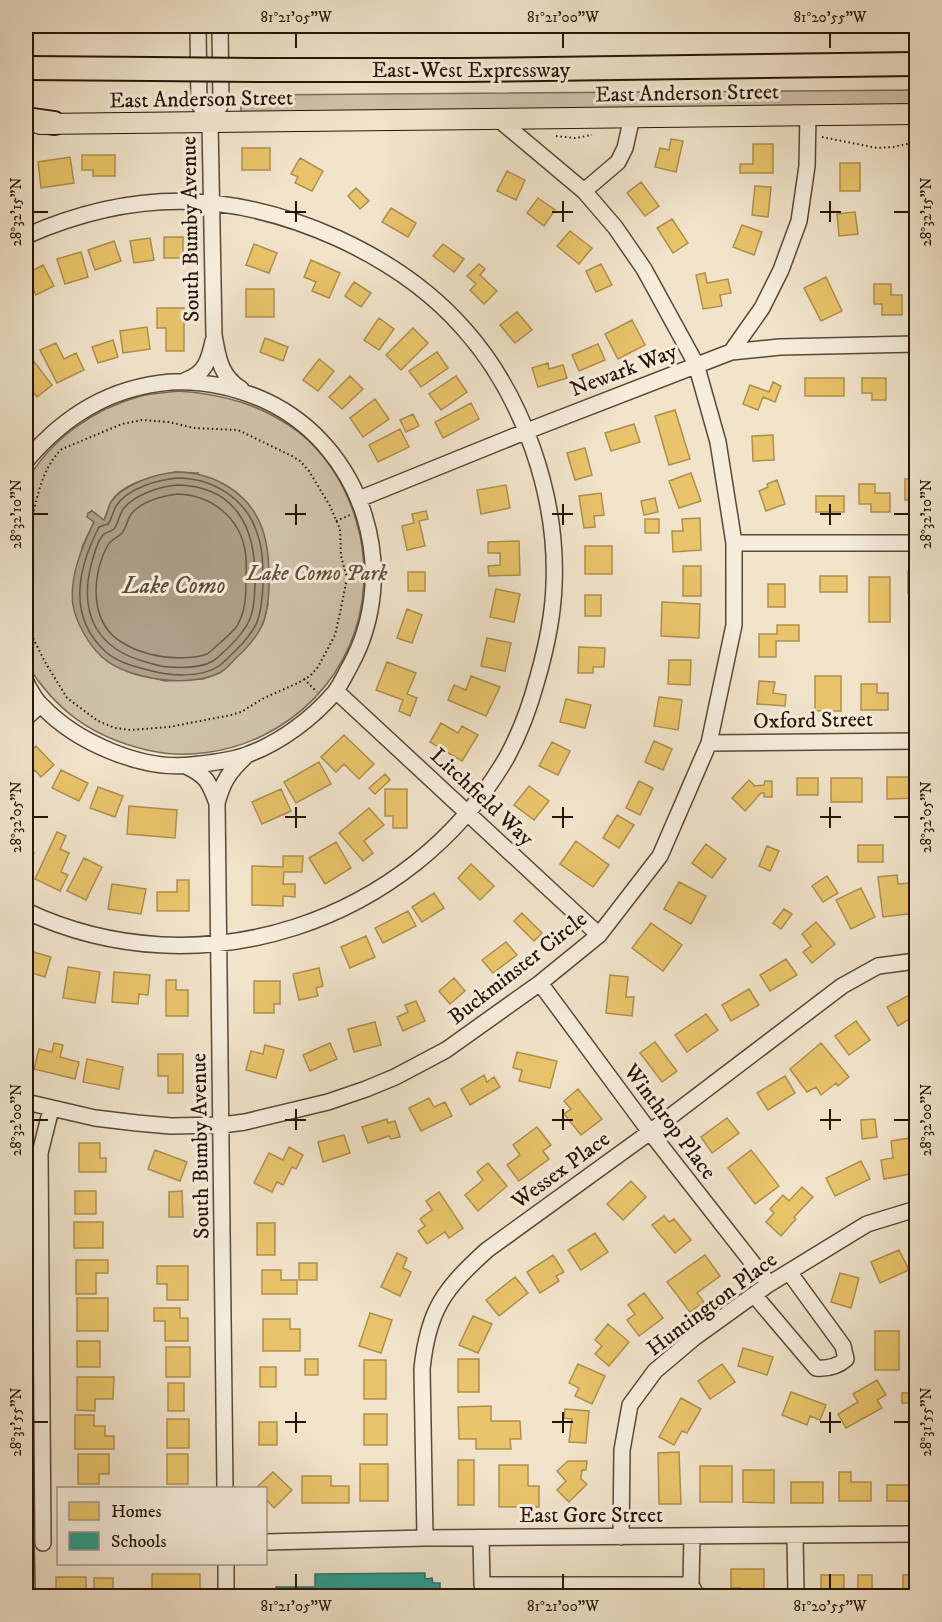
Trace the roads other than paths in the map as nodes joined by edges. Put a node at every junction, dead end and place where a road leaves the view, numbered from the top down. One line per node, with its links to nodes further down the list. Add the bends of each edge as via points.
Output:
1 (198, 26): 10 (street, South Bumby Avenue, via 199,104)
2 (220, 26): 10 (street, South Bumby Avenue, via 221,104)
3 (916, 64): 4 (highway, East-West Expressway, bridge, via 463,70)
4 (26, 68)
5 (916, 114): 6 (main road, East Anderson Street)
6 (808, 115): 7 (main road, East Anderson Street); 18 (street, via 807,166 799,221 782,270 762,308)
7 (632, 117): 8 (main road, East Anderson Street); 13 (street, via 618,162)
8 (497, 118): 10 (main road, East Anderson Street); 13 (street, Buckminster Circle)
9 (26, 119): 11 (highway)
10 (210, 122): 11 (main road, East Anderson Street); 14 (street, South Bumby Avenue)
11 (54, 123): 12 (main road, East Anderson Street)
12 (26, 124)
13 (584, 191): 19 (street, Buckminster Circle, via 644,268)
14 (211, 202): 15 (street, via 135,203 87,214); 16 (street, South Bumby Avenue); 22 (street, via 264,211 318,230 406,276 464,328 500,379)
15 (26, 236)
16 (214, 335): 20 (street, South Bumby Avenue, via 205,367 194,378); 21 (street, South Bumby Avenue, via 220,368)
17 (916, 344): 18 (street, Newark Way)
18 (731, 352): 19 (street, Newark Way)
19 (696, 364): 22 (street, Newark Way); 25 (street, Buckminster Circle, via 718,441)
20 (183, 381): 21 (street); 23 (street, via 146,384 91,406 47,437)
21 (246, 392): 24 (street, via 283,409 313,432 340,464)
22 (526, 431): 24 (street, Newark Way); 36 (street, via 552,530 553,606 531,702 509,753)
23 (26, 461)
24 (358, 506): 28 (street, via 373,551 373,598 358,650)
25 (734, 543): 26 (street); 32 (street, Buckminster Circle, via 734,624)
26 (916, 543)
27 (26, 682): 29 (street)
28 (328, 693): 33 (street, via 296,728); 36 (street, Litchfield Way)
29 (40, 705): 30 (street); 34 (street, via 92,743 121,756)
30 (26, 718)
31 (916, 741): 32 (street, Oxford Street)
32 (709, 743): 38 (street, Buckminster Circle, via 660,856)
33 (246, 756): 34 (street); 35 (street, South Bumby Avenue, via 230,771)
34 (186, 766): 35 (street, South Bumby Avenue, via 208,780)
35 (217, 803): 39 (street, South Bumby Avenue)
36 (467, 812): 38 (street, Litchfield Way); 39 (street, via 432,849 380,889 289,930)
37 (26, 911): 39 (street, via 70,929 123,941 170,946)
38 (599, 934): 41 (street, Buckminster Circle)
39 (219, 944): 44 (street, South Bumby Avenue)
40 (916, 961): 45 (street, Wessex Place, via 878,966 842,986)
41 (540, 983): 44 (street, Buckminster Circle, via 454,1045 395,1077 328,1102); 45 (street, Winthrop Place)
42 (26, 1102): 43 (street, Buckminster Circle)
43 (51, 1110): 44 (street, Buckminster Circle, via 171,1126); 59 (street, via 40,1153)
44 (222, 1125): 50 (street, South Bumby Avenue)
45 (650, 1132): 48 (street, Winthrop Place); 55 (street, Wessex Place, via 487,1250 447,1290 432,1316 422,1369)
46 (916, 1209): 47 (street, Huntington Place, via 867,1224)
47 (789, 1272): 48 (street, Huntington Place); 49 (street, via 843,1346 846,1359 840,1365 816,1368)
48 (769, 1284): 49 (street, Huntington Place)
49 (755, 1296): 54 (street, Huntington Place, via 655,1371 630,1405 622,1450)
50 (225, 1487)
51 (916, 1534): 52 (street, East Gore Street)
52 (795, 1535): 53 (street, East Gore Street); 66 (street)
53 (692, 1536): 54 (street, East Gore Street); 63 (street)
54 (621, 1537): 56 (street, East Gore Street)
55 (425, 1538): 56 (street, East Gore Street); 57 (street, East Gore Street)
56 (481, 1538): 61 (street, via 483,1585)
57 (267, 1542)
58 (26, 1543): 59 (street); 64 (street)
59 (51, 1543)
60 (226, 1565): 65 (street)
61 (608, 1591): 62 (street)
62 (646, 1591): 63 (street)
63 (694, 1591)
64 (27, 1596)
65 (226, 1596)
66 (796, 1596)

